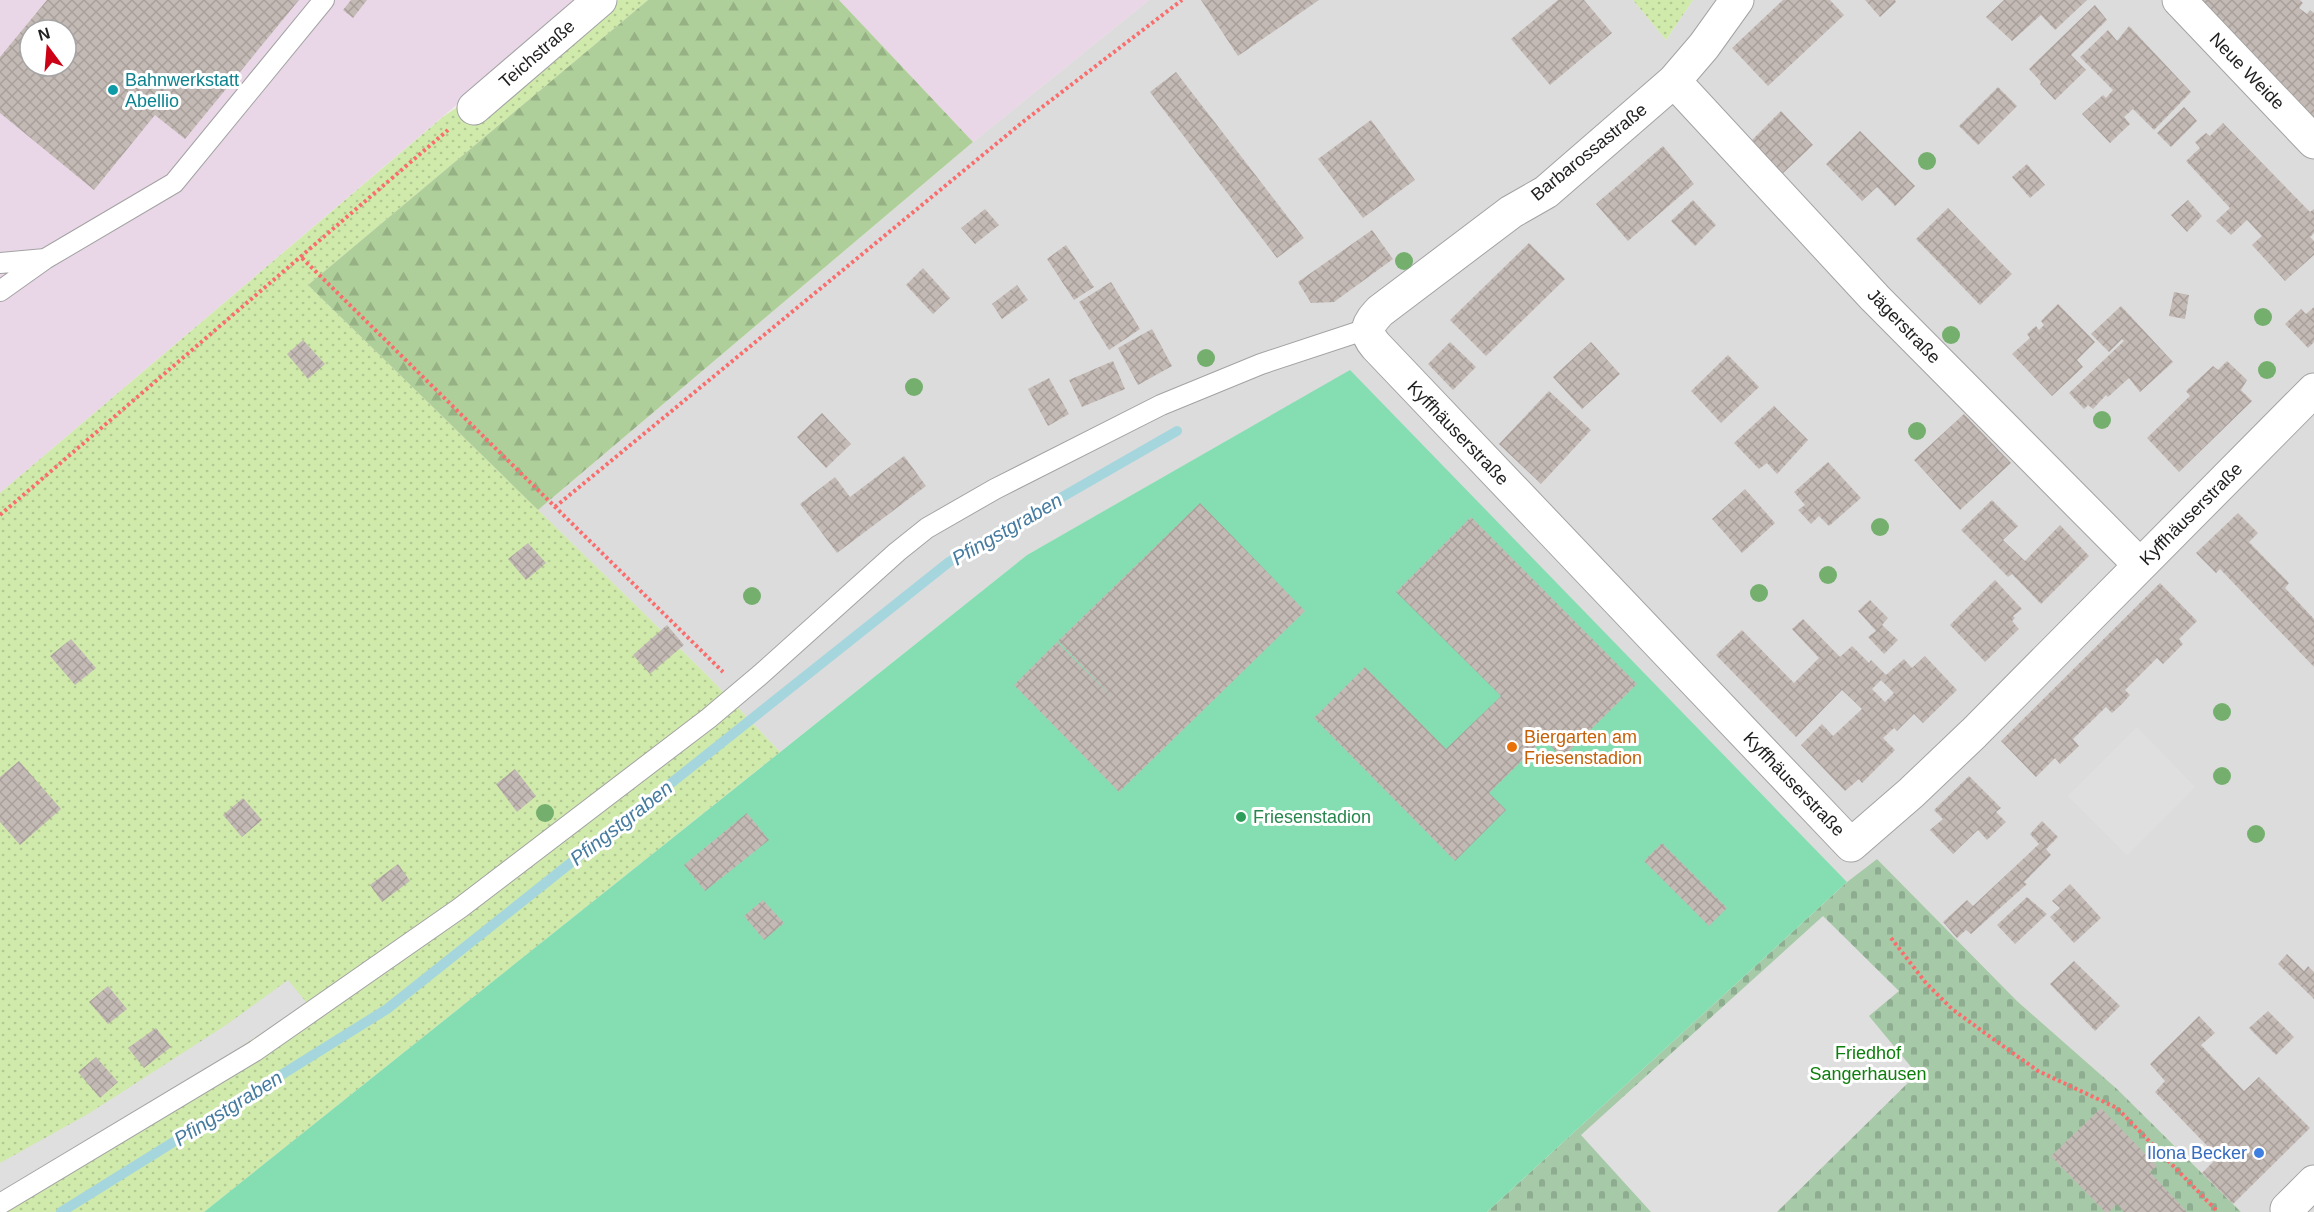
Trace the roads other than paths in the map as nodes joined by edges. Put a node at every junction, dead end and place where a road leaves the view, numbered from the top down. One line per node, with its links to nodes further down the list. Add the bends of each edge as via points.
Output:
1 (324, 0): 8 (lane, via 174,183)
2 (600, 0): 6 (street, Teichstraße)
3 (1737, 0): 5 (street, Barbarossastraße)
4 (2179, 0): 7 (street, Neue Weide)
5 (1674, 81): 11 (street, Barbarossastraße, via 1546,192 1511,212 1380,311); 13 (street, Jägerstraße, via 1875,298)
6 (474, 108)
7 (2314, 142)
8 (45, 259): 9 (lane); 10 (lane)
9 (0, 263)
10 (0, 291)
11 (1367, 329): 13 (street, Kyffhäuserstraße, via 1376,346 1851,845 1911,794); 15 (lane, via 1269,361 1161,405 972,501 907,543 742,691 469,901 234,1065)
12 (2314, 390): 13 (street, Kyffhäuserstraße)
13 (2140, 566)
14 (2314, 1182): 16 (street)
15 (0, 1204)
16 (2287, 1209)

